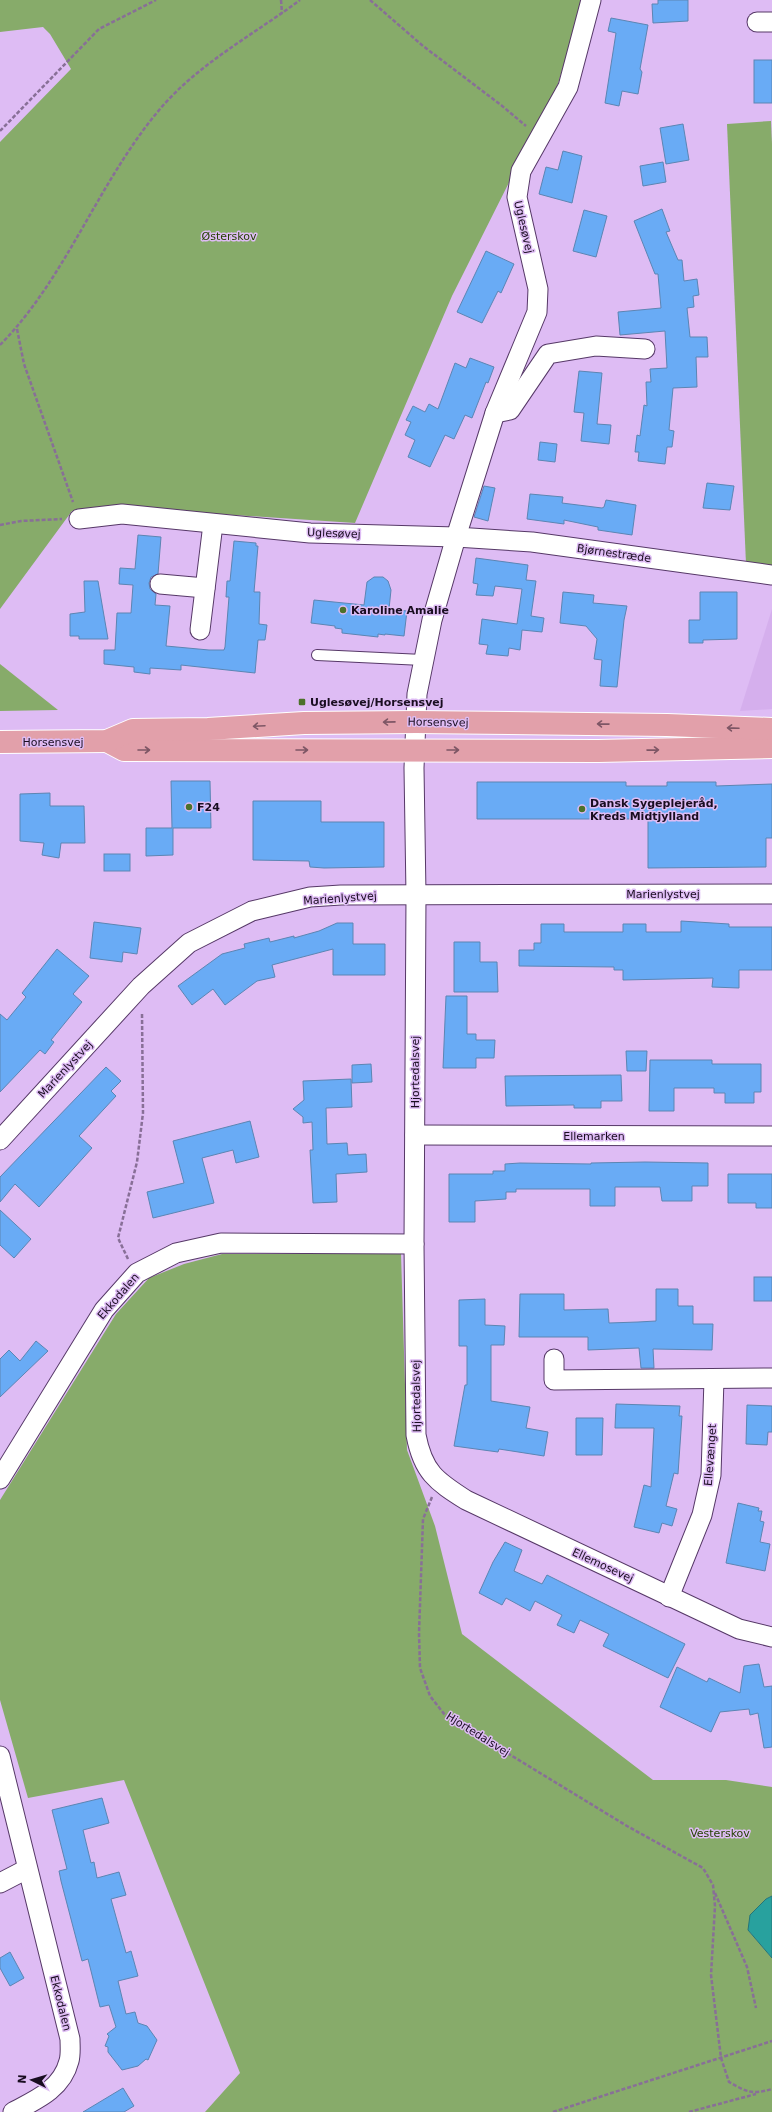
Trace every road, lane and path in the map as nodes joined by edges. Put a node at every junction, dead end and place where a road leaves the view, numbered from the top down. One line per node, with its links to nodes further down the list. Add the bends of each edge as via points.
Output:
1 (156, 0): 7 (path, via 98,29)
2 (281, 0): 6 (path)
3 (300, 0): 6 (path)
4 (370, 0): 8 (path, via 423,46 524,124)
5 (591, 0): 8 (street, Uglesøvej, via 568,87)
6 (282, 13): 9 (path, via 196,73 160,109 127,155 44,290)
7 (0, 131)
8 (538, 140): 12 (street, Uglesøvej, via 521,171 517,198 538,289 537,312)
9 (16, 328): 10 (path); 13 (path, via 24,364)
10 (0, 345)
11 (645, 349): 12 (street, via 596,346 548,354 510,410)
12 (495, 413): 16 (street, Uglesøvej)
13 (79, 519): 14 (street, Uglesøvej, via 122,514); 15 (path, via 21,521)
14 (213, 524): 16 (street, Uglesøvej, via 310,533); 19 (street)
15 (0, 525)
16 (456, 537): 17 (street, Bjørnestræde, via 532,542); 22 (street, Uglesøvej)
17 (772, 575)
18 (160, 584): 19 (street)
19 (205, 588): 20 (street)
20 (200, 630)
21 (317, 655): 22 (lane)
22 (423, 660): 24 (street, Uglesøvej)
23 (772, 729): 24 (main road, Horsensvej, one-way to 24, via 667,725)
24 (415, 736): 25 (main road, Horsensvej, via 124,750 107,742); 26 (main road, Horsensvej, one-way to 26, via 598,751); 28 (street, Hjortedalsvej)
25 (0, 742)
26 (772, 747)
27 (772, 894): 28 (street, Marienlystvej)
28 (416, 895): 29 (street, Marienlystvej, via 310,897 252,911 189,943); 30 (street, Hjortedalsvej)
29 (141, 986): 32 (street, Marienlystvej); 34 (path, via 143,1113 137,1162 118,1238)
30 (415, 1135): 31 (street, Ellemarken); 33 (street, Hjortedalsvej)
31 (772, 1136)
32 (0, 1140)
33 (414, 1244): 34 (street, Ekkodalen, via 221,1243 176,1252); 39 (street, Hjortedalsvej, via 416,1436 425,1465)
34 (137, 1273): 38 (street, Ekkodalen, via 104,1310)
35 (554, 1359): 37 (street, via 554,1380)
36 (772, 1378): 37 (street)
37 (714, 1379): 40 (street, Ellevænget, via 711,1475 702,1515)
38 (0, 1478)
39 (438, 1482): 40 (street, Ellemosevej, via 466,1500); 45 (path, Hjortedalsvej, via 422,1527 420,1668 430,1696 445,1714 628,1826 703,1868)
40 (670, 1597): 41 (street, Ellemosevej, via 739,1629)
41 (772, 1637)
42 (0, 1756): 43 (street, Ekkodalen)
43 (27, 1869): 44 (street); 51 (street, Ekkodalen, via 70,2039 69,2060 62,2079 46,2095)
44 (0, 1883)
45 (714, 1890): 46 (path, Hjortedalsvej, via 747,1967); 48 (path, via 710,1975)
46 (756, 2008)
47 (772, 2041): 48 (path)
48 (721, 2058): 50 (path, via 729,2082 746,2092); 52 (path)
49 (772, 2089): 50 (path)
50 (760, 2092): 53 (path)
51 (13, 2112)
52 (553, 2112)
53 (689, 2112)

